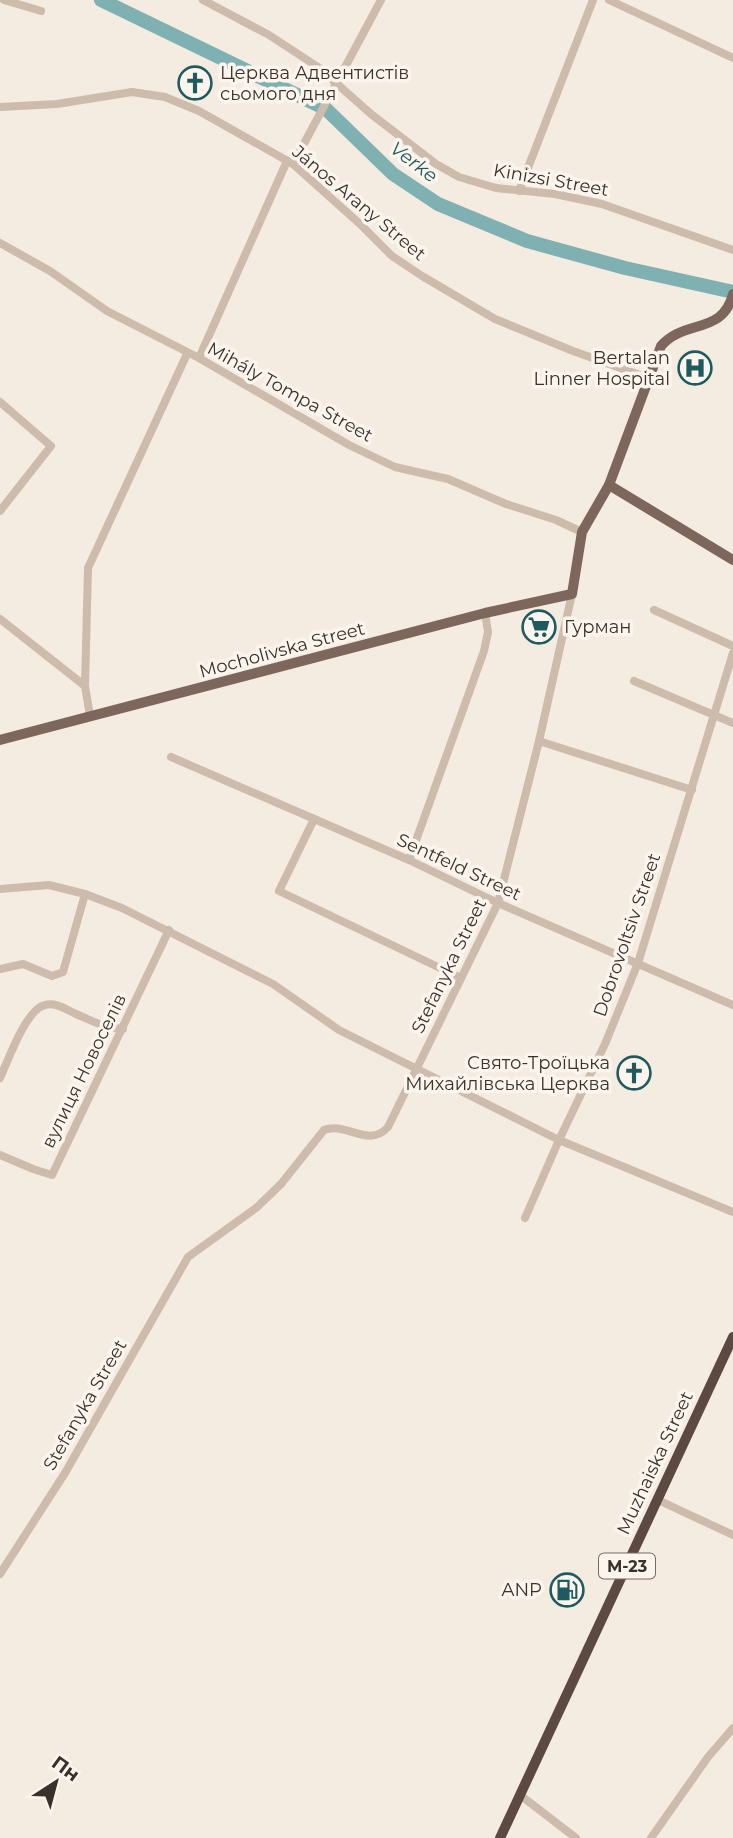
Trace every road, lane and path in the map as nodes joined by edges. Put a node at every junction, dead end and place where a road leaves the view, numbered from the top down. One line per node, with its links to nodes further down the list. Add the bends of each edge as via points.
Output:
1 (4, 0): 6 (street)
2 (203, 0): 8 (street, Kinizsi Street, via 269,35 318,67)
3 (381, 0): 8 (street)
4 (593, 0): 11 (street)
5 (609, 0): 7 (street)
6 (41, 11)
7 (733, 58)
8 (334, 84): 10 (street); 11 (street, Kinizsi Street, via 436,164 459,177)
9 (0, 107): 10 (street, János Arany Street, via 132,92 165,97 200,111)
10 (290, 162): 16 (street); 17 (street, János Arany Street, via 392,256 422,276 495,319)
11 (519, 191): 13 (street, Kinizsi Street, via 602,204)
12 (0, 243): 15 (street, Mihály Tompa Street, via 107,311)
13 (733, 250)
14 (733, 296): 17 (main road, Stefanyka Street, via 717,320 669,337)
15 (187, 354): 16 (street, Mihály Tompa Street); 30 (street, via 88,568)
16 (199, 358): 21 (street, Mihály Tompa Street, via 395,467 448,479)
17 (648, 378): 19 (main road, Stefanyka Street)
18 (0, 402): 20 (street, via 51,446)
19 (609, 485): 21 (main road, Stefanyka Street); 22 (main road)
20 (0, 511)
21 (582, 531): 23 (main road, Stefanyka Street)
22 (733, 560)
23 (572, 594): 25 (main road, Mocholivska Street); 35 (street, Stefanyka Street)
24 (654, 610): 27 (street)
25 (485, 613): 31 (main road, Mocholivska Street); 39 (street, via 485,651)
26 (0, 619): 30 (street)
27 (733, 646)
28 (733, 653): 32 (street, Dobrovoltsiv Street)
29 (634, 681): 32 (street)
30 (85, 686): 31 (street)
31 (90, 716): 34 (main road, Mocholivska Street)
32 (715, 716): 33 (street); 37 (street, Dobrovoltsiv Street)
33 (733, 723)
34 (0, 740)
35 (539, 741): 37 (street); 42 (street, Stefanyka Street)
36 (171, 757): 38 (street, Sentfeld Street)
37 (692, 790): 44 (street, Dobrovoltsiv Street)
38 (314, 819): 39 (street, Sentfeld Street); 46 (street, via 279,891)
39 (409, 860): 42 (street, Sentfeld Street)
40 (0, 889): 41 (street, via 49,886)
41 (85, 894): 43 (street); 45 (street, via 63,972 52,976 23,964)
42 (498, 903): 44 (street, Sentfeld Street); 46 (street, Stefanyka Street)
43 (169, 930): 48 (street, вулиця Новоселів); 49 (street, via 273,984 339,1030)
44 (638, 963): 47 (street, Sentfeld Street); 51 (street, Dobrovoltsiv Street, via 606,1044)
45 (0, 969)
46 (461, 978): 49 (street, Stefanyka Street)
47 (733, 1005)
48 (123, 1029): 50 (street, via 107,1028 46,1004 27,1021); 52 (street, вулиця Новоселів, via 52,1175)
49 (417, 1067): 51 (street); 58 (street, Stefanyka Street, via 383,1133 363,1136 333,1126 324,1130 256,1208 188,1257 65,1473)
50 (0, 1078)
51 (559, 1140): 53 (street); 54 (street, Dobrovoltsiv Street)
52 (0, 1154)
53 (733, 1212)
54 (525, 1218)
55 (733, 1337): 56 (highway, Muzhaiska Street / М-23)
56 (658, 1500): 57 (street); 60 (highway, Muzhaiska Street / М-23)
57 (733, 1535)
58 (0, 1574)
59 (733, 1728): 63 (street)
60 (520, 1795): 61 (highway, М-23); 62 (street)
61 (500, 1838)
62 (576, 1838)
63 (651, 1838)

